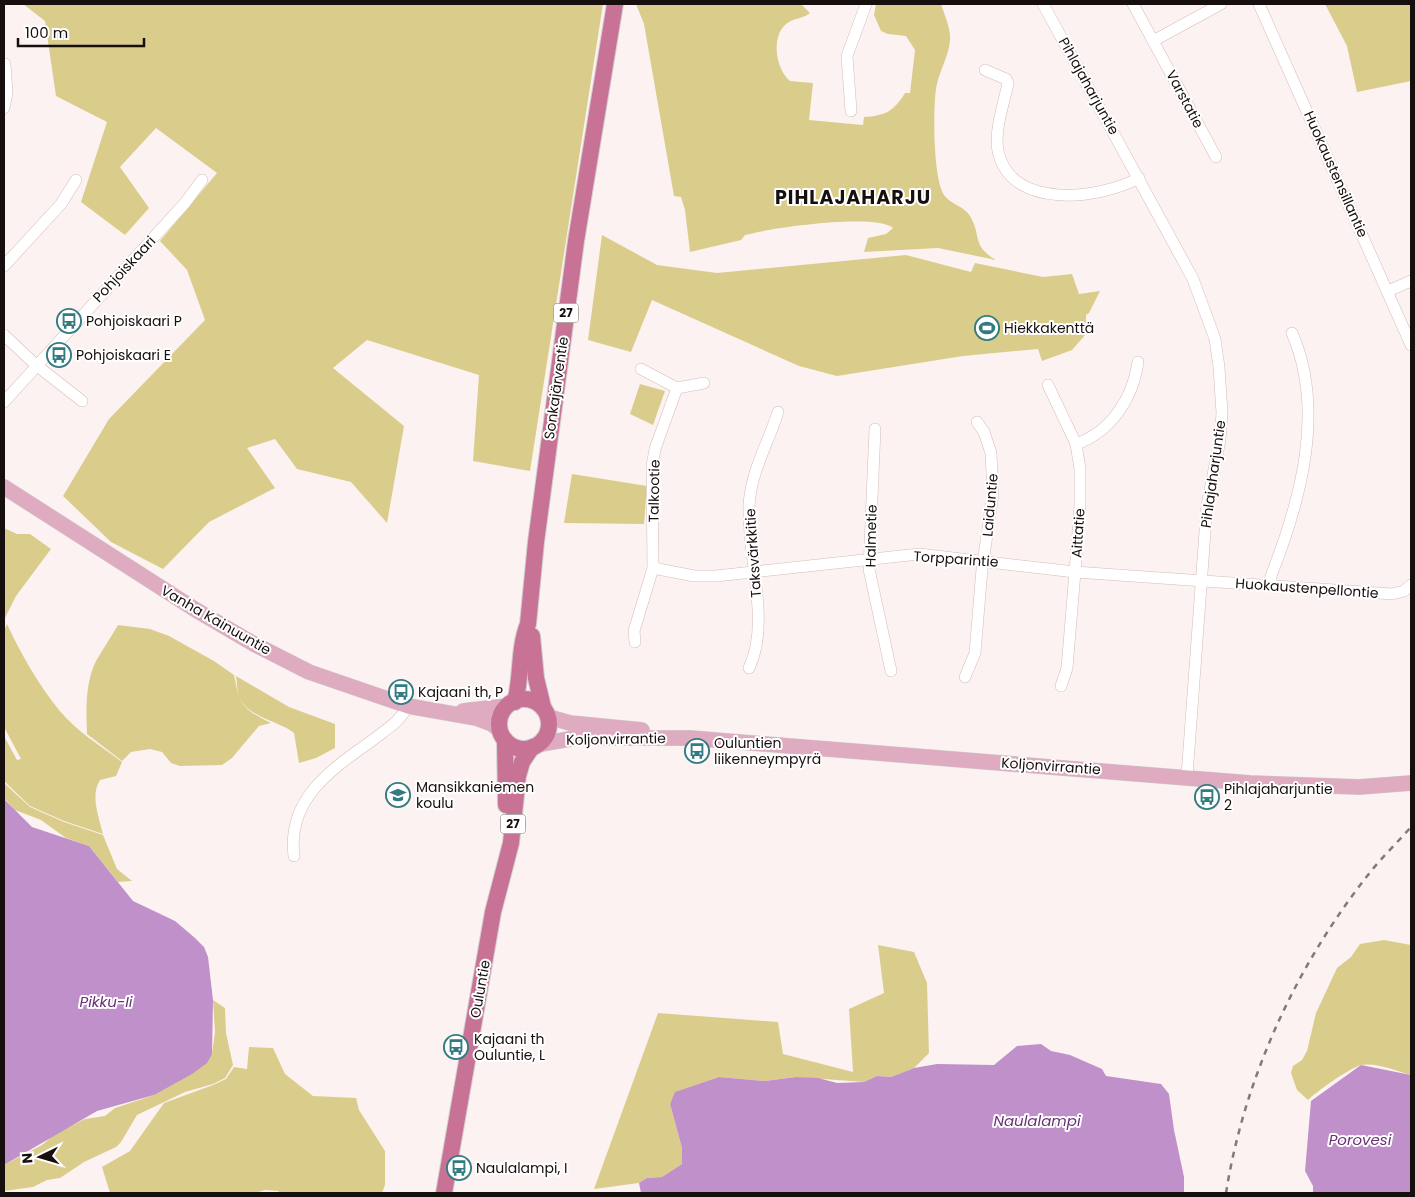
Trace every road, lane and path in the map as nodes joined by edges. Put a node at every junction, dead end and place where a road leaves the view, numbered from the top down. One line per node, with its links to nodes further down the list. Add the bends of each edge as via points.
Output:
1 (615, 4): 43 (highway, Sonkajärventie / 27, via 576,241)
2 (866, 4): 11 (street, via 847,56)
3 (1043, 4): 13 (street, Pihlajaharjuntie)
4 (1133, 4): 7 (street, Varstatie)
5 (1221, 4): 7 (street)
6 (1259, 4): 18 (street, Huokaustensillantie)
7 (1153, 41): 12 (street, Varstatie)
8 (5, 64): 10 (street, via 7,94)
9 (985, 70): 13 (street, via 1008,83 998,148 1004,166 1023,185 1045,194 1076,194 1123,186)
10 (4, 108)
11 (851, 111)
12 (1216, 156)
13 (1139, 178): 40 (street, Pihlajaharjuntie, via 1193,279 1215,339 1222,413 1220,440 1208,495)
14 (76, 180): 16 (street, via 61,204)
15 (202, 180): 23 (street, Pohjoiskaari, via 185,203)
16 (4, 266)
17 (1411, 281): 18 (street)
18 (1388, 291): 21 (street, Huokaustensillantie)
19 (1292, 333): 41 (street, via 1301,354 1308,415 1306,438 1296,508)
20 (4, 335): 23 (street)
21 (1411, 345)
22 (1138, 362): 33 (street, via 1131,388 1119,410 1104,428)
23 (36, 364): 28 (street); 29 (street, Pohjoiskaari)
24 (641, 369): 27 (street)
25 (704, 383): 27 (street)
26 (1048, 386): 33 (street, Aittatie)
27 (677, 388): 37 (street, Talkootie, via 652,466)
28 (82, 401)
29 (4, 402)
30 (778, 412): 39 (street, Taksvärkkitie, via 751,490 749,519)
31 (978, 422): 36 (street, Laiduntie, via 988,442 994,477)
32 (874, 429): 35 (street, Halmetie)
33 (1076, 444): 38 (street, Aittatie, via 1081,485)
34 (4, 487): 50 (main road, Vanha Kainuuntie, via 254,644 310,672)
35 (869, 560): 36 (street, Torpparintie, via 919,554); 39 (street, Torpparintie); 46 (street, Halmetie)
36 (984, 560): 38 (street, Torpparintie); 47 (street, Laiduntie, via 975,653)
37 (653, 568): 39 (street, Torpparintie, via 694,576); 44 (street, Talkootie, via 634,631)
38 (1075, 572): 40 (street, Torpparintie); 48 (street, Aittatie, via 1066,668)
39 (753, 574): 45 (street, Taksvärkkitie, via 757,634 755,656)
40 (1200, 581): 41 (street, Huokaustenpellontie); 56 (street, Pihlajaharjuntie)
41 (1270, 585): 42 (street, Huokaustenpellontie, via 1392,594)
42 (1411, 585)
43 (528, 624): 49 (highway, Sonkajärventie / 27, via 523,635 521,673); 52 (highway, Sonkajärventie / 27, via 532,633 536,678)
44 (636, 642)
45 (749, 668)
46 (891, 672)
47 (964, 677)
48 (1061, 686)
49 (510, 704): 51 (main road, Vanha Kainuuntie); 52 (highway, via 529,701); 53 (highway, via 499,721)
50 (408, 706): 51 (main road, Vanha Kainuuntie); 58 (street, via 396,723 341,762 300,808 293,828)
51 (447, 712): 53 (main road, Vanha Kainuuntie, via 492,724)
52 (546, 712): 54 (main road, Koljonvirrantie, via 560,722 624,727); 55 (highway, via 550,727 548,736)
53 (502, 735): 55 (highway, via 517,747); 59 (highway, Ouluntie / 27, via 506,808)
54 (690, 738): 55 (main road, Koljonvirrantie, via 583,738); 56 (main road, Koljonvirrantie)
55 (537, 746): 59 (highway, Ouluntie / 27, via 522,762 520,769 511,843)
56 (1187, 776): 57 (main road, Koljonvirrantie, via 1312,786)
57 (1411, 783)
58 (294, 856)
59 (495, 903): 60 (highway, Ouluntie / 27)
60 (444, 1193)

